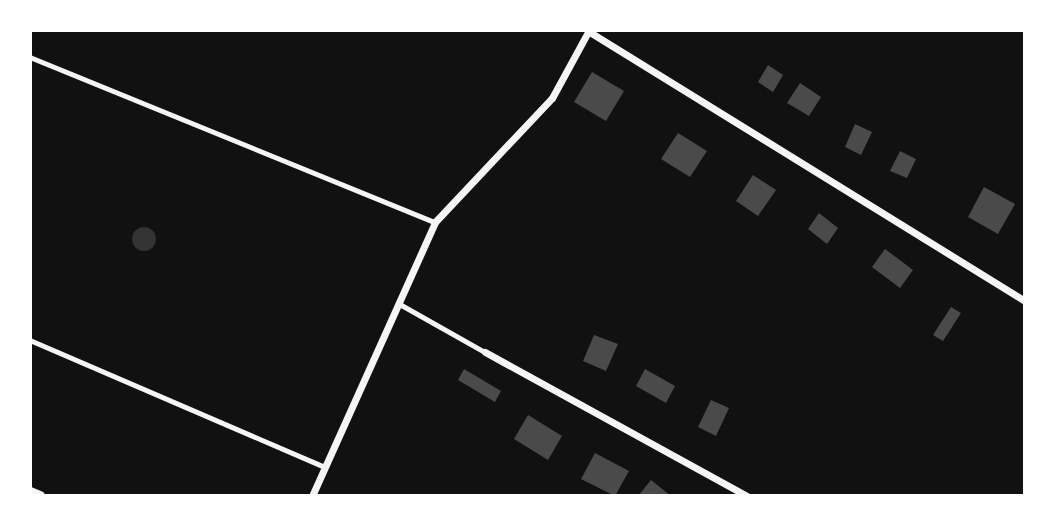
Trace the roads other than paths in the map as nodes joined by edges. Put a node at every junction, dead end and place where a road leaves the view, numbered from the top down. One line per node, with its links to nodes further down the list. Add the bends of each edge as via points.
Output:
1 (589, 30): 3 (street, via 552,98); 4 (street)
2 (30, 57): 3 (lane)
3 (435, 222): 5 (street)
4 (1025, 301)
5 (398, 303): 7 (lane); 8 (street)
6 (30, 340): 8 (lane)
7 (485, 352): 12 (street)
8 (327, 467): 11 (street)
9 (30, 492): 10 (street)
10 (40, 496)
11 (312, 496)
12 (747, 496)

